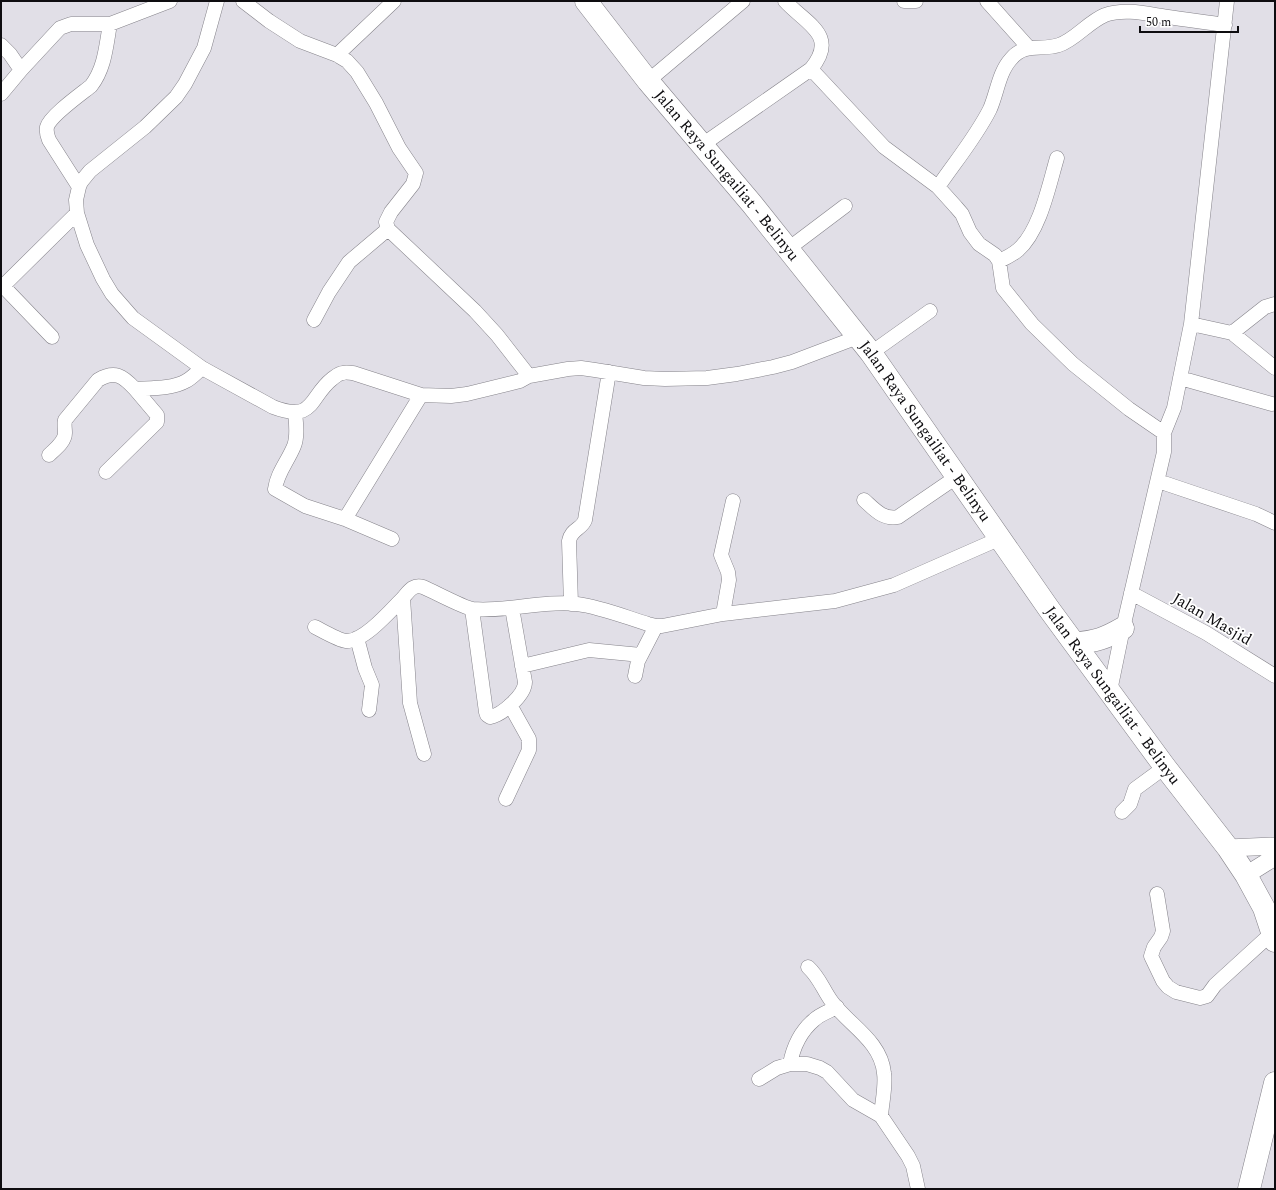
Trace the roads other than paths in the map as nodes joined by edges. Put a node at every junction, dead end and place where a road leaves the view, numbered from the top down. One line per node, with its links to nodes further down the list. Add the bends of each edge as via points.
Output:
1 (170, 1): 12 (street)
2 (217, 1): 23 (street, via 204,48 186,84 145,128 90,172)
3 (243, 1): 16 (street, via 262,17 300,41)
4 (394, 1): 16 (street)
5 (586, 1): 19 (highway, Jalan Raya Sungailiat - Belinyu)
6 (742, 1): 19 (street)
7 (785, 1): 17 (street, via 822,38 820,55)
8 (904, 1): 9 (street)
9 (916, 1)
10 (987, 1): 15 (street)
11 (1227, 1): 13 (street)
12 (110, 24): 18 (street, via 71,24 60,28); 23 (street, via 102,67 95,80 51,120 47,128 49,140)
13 (1225, 25): 15 (street, via 1137,12 1117,12 1096,20 1062,44); 34 (street)
14 (1, 45): 18 (street)
15 (1029, 48): 24 (street, via 1017,53 1008,62 982,123)
16 (337, 55): 27 (street, via 347,60 357,72 399,148 416,173 413,184 391,212 386,222)
17 (811, 69): 21 (street); 24 (street, via 884,147)
18 (21, 70): 20 (street)
19 (648, 81): 21 (highway, Jalan Raya Sungailiat - Belinyu)
20 (1, 94)
21 (702, 145): 28 (highway, Jalan Raya Sungailiat - Belinyu)
22 (1057, 158): 29 (street, via 1033,230 1019,249)
23 (79, 187): 26 (street)
24 (938, 187): 29 (street, via 962,214 979,244)
25 (845, 206): 28 (street)
26 (77, 213): 30 (street); 38 (street, via 87,245 112,294 142,326)
27 (388, 229): 33 (street, via 349,262); 41 (street, via 475,311)
28 (788, 249): 37 (highway, Jalan Raya Sungailiat - Belinyu)
29 (1000, 261): 47 (street, via 1003,288 1032,324 1073,364 1129,409)
30 (2, 287): 36 (street)
31 (1275, 304): 35 (street, via 1265,307)
32 (930, 311): 37 (street)
33 (314, 320)
34 (1191, 324): 35 (street); 42 (street)
35 (1232, 332): 39 (street)
36 (52, 337)
37 (865, 345): 40 (street, via 773,367 706,378 644,378); 50 (highway, Jalan Raya Sungailiat - Belinyu)
38 (202, 368): 43 (street, via 180,384); 46 (street, via 281,411)
39 (1275, 368)
40 (609, 372): 41 (street, via 581,368); 60 (street, via 586,520 571,534 569,540)
41 (529, 376): 44 (street, via 520,381 466,394)
42 (1180, 378): 45 (street); 47 (street, via 1174,408)
43 (135, 389): 48 (street, via 119,376 105,376 98,380 65,420 63,440); 49 (street, via 157,415 157,422)
44 (421, 395): 46 (street, via 352,373 343,373 329,382 311,406); 54 (street)
45 (1272, 404)
46 (296, 412): 54 (street, via 294,445 276,480 275,489 305,506)
47 (1164, 432): 51 (street, via 1164,452)
48 (49, 455)
49 (106, 472)
50 (958, 476): 52 (street, via 898,517 884,516); 57 (highway, Jalan Raya Sungailiat - Belinyu)
51 (1158, 481): 55 (street, via 1256,514); 58 (street)
52 (864, 500)
53 (733, 501): 63 (street, via 722,555 729,580)
54 (345, 519): 56 (street)
55 (1275, 523)
56 (392, 538)
57 (1001, 538): 63 (street, via 912,578 866,593 835,601); 68 (highway, Jalan Raya Sungailiat - Belinyu)
58 (1131, 593): 66 (street); 72 (street, Jalan Masjid, via 1206,633)
59 (403, 598): 62 (street, via 418,585); 67 (street); 76 (street, via 410,703)
60 (571, 604): 61 (street); 64 (street)
61 (512, 608): 62 (street); 70 (street)
62 (472, 609): 74 (street, via 487,715 495,716)
63 (723, 614): 64 (street)
64 (656, 626): 69 (street)
65 (315, 627): 67 (street, via 344,641)
66 (1123, 628): 68 (highway, via 1095,641); 73 (street)
67 (357, 638): 75 (street, via 372,685)
68 (1075, 643): 73 (highway, Jalan Raya Sungailiat - Belinyu)
69 (641, 655): 70 (street, via 589,650); 71 (street)
70 (522, 666): 74 (street, via 525,685)
71 (635, 676)
72 (1275, 676)
73 (1110, 691): 77 (highway, Jalan Raya Sungailiat - Belinyu)
74 (510, 704): 78 (street, via 529,738 530,745)
75 (369, 710)
76 (424, 754)
77 (1165, 767): 79 (street, via 1135,789 1130,804); 81 (highway, Jalan Raya Sungailiat - Belinyu)
78 (506, 799)
79 (1122, 812)
80 (1275, 846): 81 (street)
81 (1228, 848): 83 (highway, Jalan Raya Sungailiat - Belinyu)
82 (1275, 857): 83 (street)
83 (1246, 875): 85 (highway, Jalan Raya Sungailiat - Belinyu, via 1264,908)
84 (1157, 894): 85 (street, via 1163,931 1151,956 1163,981 1176,992 1200,998 1207,996 1216,985)
85 (1274, 937)
86 (808, 967): 87 (street, via 820,980)
87 (837, 1007): 88 (street, via 815,1019 794,1047); 91 (street, via 865,1035 880,1059 885,1073)
88 (790, 1064): 89 (street, via 777,1068); 91 (street, via 807,1064 820,1068 853,1100)
89 (759, 1079)
90 (1275, 1083): 93 (highway)
91 (881, 1116): 92 (street, via 908,1156)
92 (918, 1189)
93 (1249, 1189)

